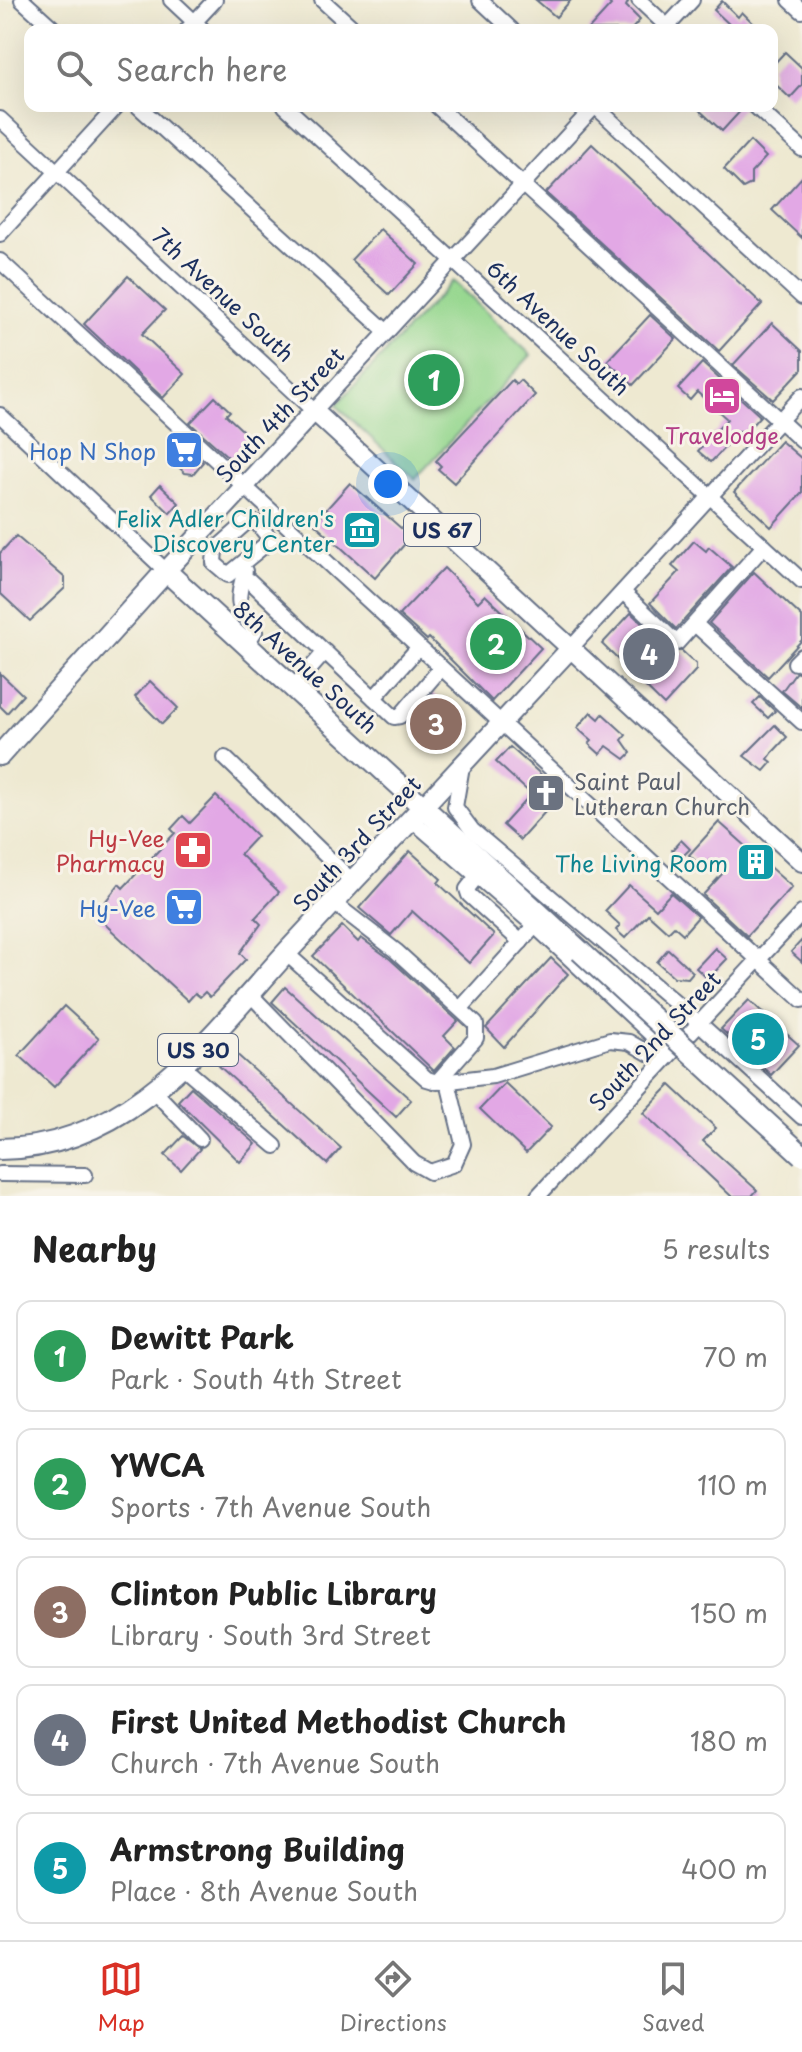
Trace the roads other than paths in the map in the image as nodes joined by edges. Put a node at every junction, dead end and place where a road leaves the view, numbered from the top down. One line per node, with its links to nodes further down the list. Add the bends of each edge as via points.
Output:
1 (22, 0): 10 (street)
2 (171, 0): 11 (street)
3 (215, 0): 12 (street)
4 (322, 0): 13 (street)
5 (480, 0): 14 (street)
6 (639, 0): 15 (street)
7 (692, 0): 16 (street)
8 (790, 0): 9 (street)
9 (802, 11)
10 (48, 24)
11 (192, 24)
12 (197, 24)
13 (348, 24)
14 (506, 24)
15 (663, 24)
16 (672, 24)
17 (112, 112): 26 (street)
18 (145, 112): 32 (street)
19 (292, 112): 29 (street, 6th Avenue South)
20 (443, 112): 27 (street)
21 (589, 112): 27 (street, South 4th Street)
22 (602, 112): 31 (street)
23 (762, 112): 25 (street)
24 (0, 119): 26 (street, 7th Avenue South)
25 (802, 149)
26 (57, 172): 28 (street); 34 (street, 7th Avenue South)
27 (522, 185): 29 (street, South 4th Street); 36 (street)
28 (0, 234)
29 (453, 260): 32 (street, South 4th Street); 39 (street, 6th Avenue South)
30 (0, 261): 38 (street)
31 (802, 297)
32 (387, 332): 34 (street, South 4th Street)
33 (802, 396): 36 (street, South 3rd Street)
34 (314, 411): 38 (main road, South 4th Street); 51 (main road, 7th Avenue South / US 67)
35 (0, 415): 44 (street, 8th Avenue South)
36 (779, 421): 37 (street); 39 (street, South 3rd Street)
37 (802, 441)
38 (244, 488): 40 (street); 44 (main road, South 4th Street)
39 (710, 497): 42 (street, 6th Avenue South); 47 (street, South 3rd Street)
40 (272, 514): 41 (street); 50 (street)
41 (261, 526): 43 (street, via 271,540); 43 (street, via 242,523 215,550 214,563 224,573 233,573)
42 (764, 546): 46 (street, 6th Avenue South); 48 (street)
43 (260, 548): 45 (street)
44 (166, 571): 49 (highway, 8th Avenue South); 60 (highway, South 4th Street)
45 (243, 578): 49 (street, via 237,608 255,631); 52 (street)
46 (802, 581)
47 (623, 592): 48 (street, via 677,643); 51 (street, South 3rd Street)
48 (695, 624): 56 (street)
49 (246, 645): 55 (highway, 8th Avenue South)
50 (418, 648): 53 (street); 57 (street)
51 (570, 649): 59 (main road, South 3rd Street); 64 (main road, 7th Avenue South / US 67)
52 (325, 652): 55 (street); 57 (street)
53 (441, 668): 57 (street, via 400,716 394,717); 59 (street)
54 (781, 680): 56 (street)
55 (293, 688): 63 (highway, 8th Avenue South)
56 (770, 693): 58 (street)
57 (374, 698)
58 (802, 722)
59 (501, 724): 62 (main road, South 3rd Street); 72 (street)
60 (2, 749)
61 (225, 758): 66 (street)
62 (462, 766): 63 (main road, South 3rd Street); 76 (street, via 455,807 472,830)
63 (418, 812): 65 (street, 8th Avenue South); 66 (highway, South 3rd Street / US 30); 85 (highway, 8th Avenue South, bridge, via 580,951)
64 (802, 862)
65 (478, 875): 69 (street, 8th Avenue South); 70 (street, via 467,889 469,895)
66 (353, 882): 67 (highway, South 3rd Street / US 30)
67 (334, 903): 71 (highway, South 3rd Street / US 30); 75 (street)
68 (802, 913): 72 (street, South 2nd Street)
69 (535, 926): 70 (street); 77 (street, 8th Avenue South)
70 (521, 942): 75 (street)
71 (286, 953): 73 (highway, South 3rd Street / US 30); 79 (street, via 427,1079)
72 (759, 961): 74 (street); 76 (street, South 2nd Street)
73 (250, 994): 78 (highway, South 3rd Street / US 30); 79 (street, via 414,1163 430,1172 454,1164 463,1144)
74 (802, 1000)
75 (462, 1007): 79 (street, via 476,1024 476,1038)
76 (699, 1023): 77 (street, South 2nd Street); 81 (street)
77 (666, 1057): 79 (street, via 610,1040 493,1076); 88 (street, South 2nd Street)
78 (182, 1066): 80 (highway, South 3rd Street / US 30); 83 (street)
79 (442, 1082)
80 (155, 1092): 82 (street); 84 (highway, South 3rd Street / US 30, via 98,1126)
81 (802, 1117)
82 (200, 1139)
83 (275, 1146)
84 (0, 1149)
85 (802, 1155)
86 (0, 1174): 87 (street)
87 (85, 1175)
88 (538, 1196)

